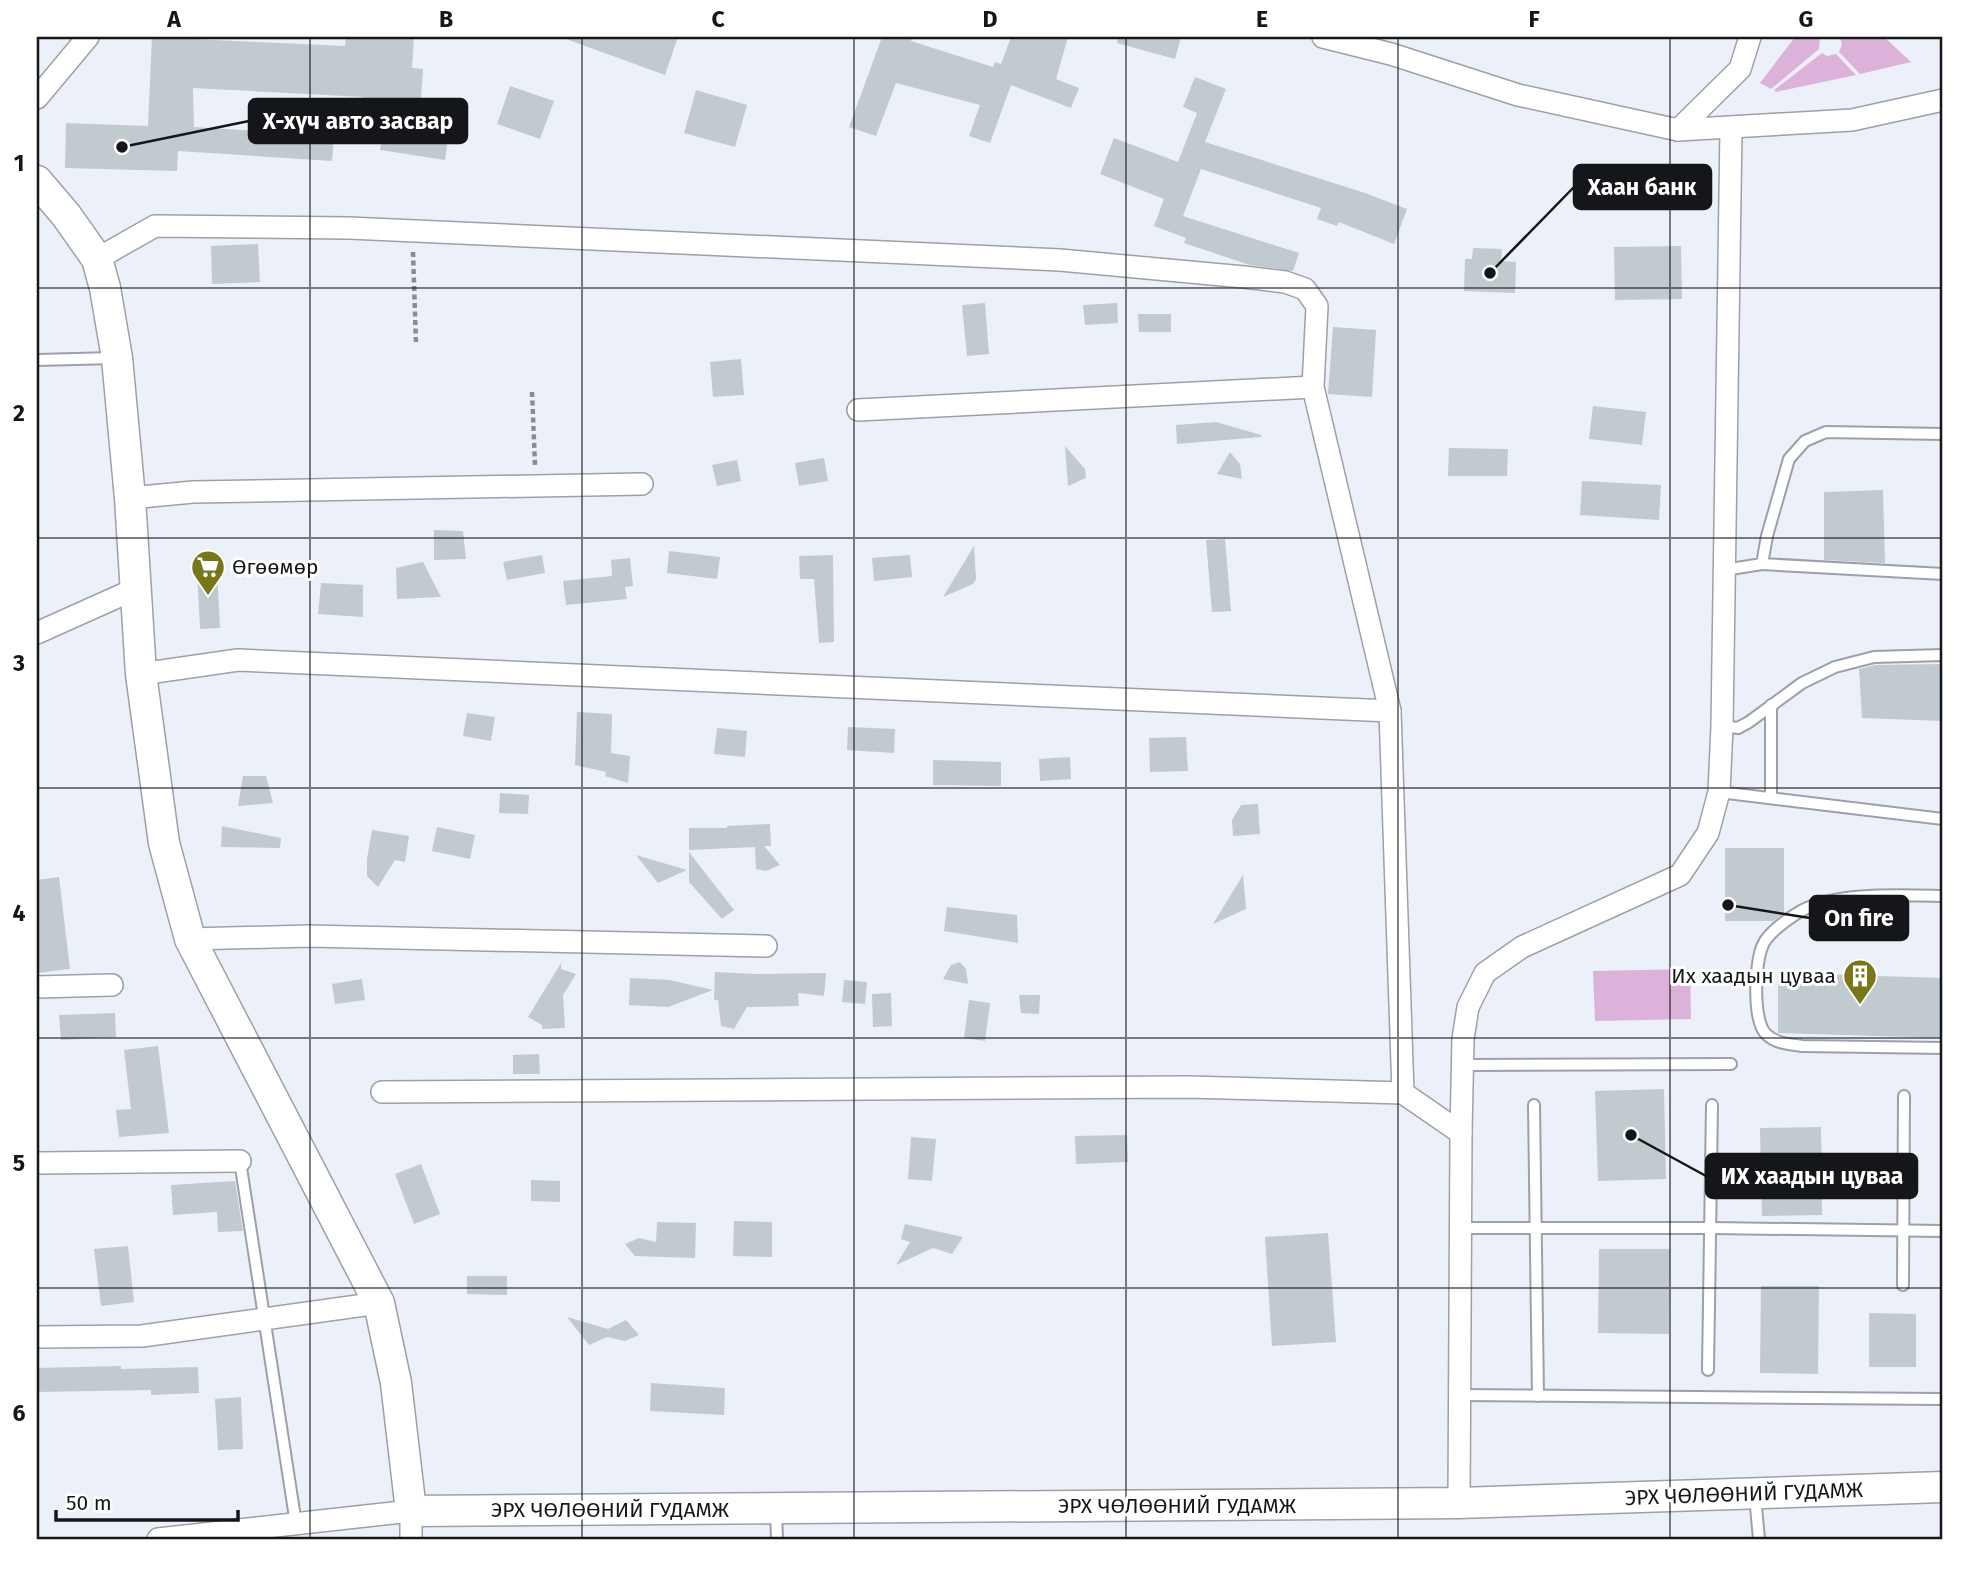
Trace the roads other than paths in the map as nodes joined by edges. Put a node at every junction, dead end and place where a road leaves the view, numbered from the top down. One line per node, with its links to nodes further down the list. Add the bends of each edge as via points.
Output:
1 (88, 37): 5 (street)
2 (1323, 37): 4 (street)
3 (1750, 37): 8 (street, via 1740,69)
4 (1394, 45): 8 (street, via 1518,94)
5 (37, 98)
6 (1943, 100): 7 (street, via 1852,120)
7 (1731, 129): 8 (street); 19 (street)
8 (1678, 130)
9 (37, 181): 10 (main road)
10 (97, 259): 11 (main road); 13 (street, via 155,226 349,228 1060,260 1244,277 1305,289 1317,306)
11 (117, 358): 12 (lane); 17 (main road)
12 (37, 360)
13 (1313, 387): 14 (street); 26 (street)
14 (858, 410)
15 (1943, 434): 18 (lane, via 1826,432 1805,441 1789,458)
16 (642, 484): 17 (street, via 193,492)
17 (130, 498): 21 (main road)
18 (1762, 564): 19 (lane); 20 (lane)
19 (1724, 570): 27 (street)
20 (1943, 574)
21 (135, 589): 22 (street); 24 (main road)
22 (37, 633)
23 (1943, 655): 25 (lane, via 1874,657 1835,667)
24 (141, 674): 26 (street, via 238,660); 32 (main road, via 164,843)
25 (1771, 705): 27 (lane, via 1738,728); 29 (lane)
26 (1390, 711): 40 (street)
27 (1722, 726): 28 (street)
28 (1718, 792): 29 (lane); 38 (street, via 1708,833 1680,875 1522,947 1485,973 1468,1007)
29 (1771, 799): 30 (lane)
30 (1943, 819)
31 (1943, 896): 36 (lane, via 1834,899 1797,912 1762,945 1758,970 1758,1020 1765,1034 1780,1043)
32 (190, 939): 33 (street, via 309,936); 53 (main road)
33 (766, 946)
34 (112, 985): 35 (street)
35 (37, 987)
36 (1943, 1048)
37 (1731, 1064): 38 (lane)
38 (1462, 1065): 44 (street)
39 (382, 1092): 40 (street, via 1188,1087)
40 (1403, 1093): 44 (street)
41 (1904, 1096): 50 (lane)
42 (1534, 1105): 47 (lane)
43 (1712, 1105): 48 (lane)
44 (1461, 1133): 49 (street)
45 (240, 1161): 46 (street); 54 (lane)
46 (37, 1163)
47 (1535, 1227): 48 (lane); 49 (lane); 58 (lane)
48 (1712, 1227): 50 (lane); 56 (lane)
49 (1459, 1228): 57 (street)
50 (1903, 1230): 51 (lane); 52 (lane)
51 (1943, 1231)
52 (1903, 1285)
53 (379, 1303): 54 (street); 65 (main road, via 396,1382)
54 (263, 1318): 55 (street, via 142,1336); 64 (lane)
55 (37, 1337)
56 (1708, 1370)
57 (1458, 1395): 58 (lane); 62 (street)
58 (1538, 1396): 59 (lane)
59 (1943, 1399)
60 (1943, 1487): 61 (main road, ЭРХ ЧӨЛӨӨНИЙ ГУДАМЖ)
61 (1755, 1493): 62 (main road, ЭРХ ЧӨЛӨӨНИЙ ГУДАМЖ); 68 (lane)
62 (1459, 1503): 63 (main road, ЭРХ ЧӨЛӨӨНИЙ ГУДАМЖ)
63 (776, 1509): 65 (main road, ЭРХ ЧӨЛӨӨНИЙ ГУДАМЖ); 67 (lane)
64 (296, 1524): 65 (street); 66 (street)
65 (411, 1525)
66 (158, 1539)
67 (777, 1539)
68 (1759, 1539)

